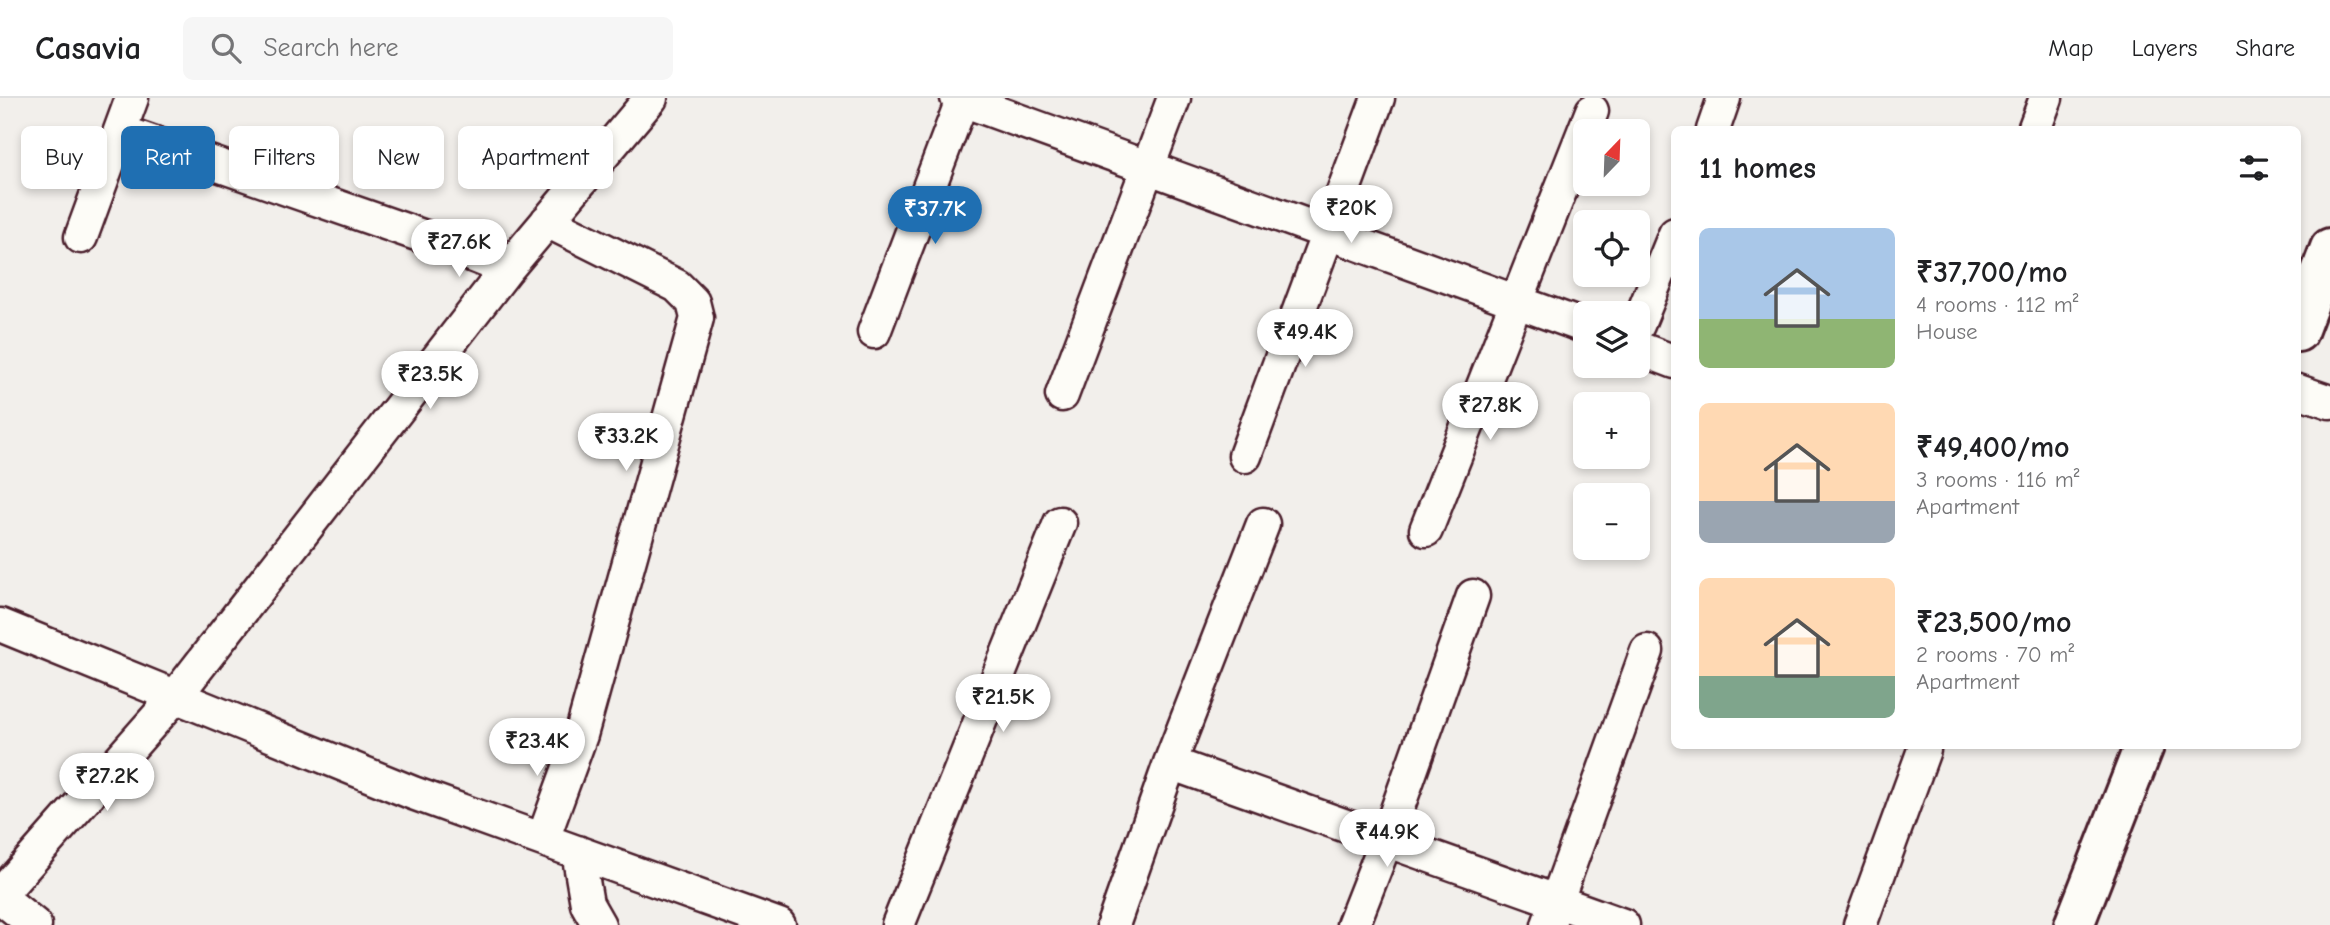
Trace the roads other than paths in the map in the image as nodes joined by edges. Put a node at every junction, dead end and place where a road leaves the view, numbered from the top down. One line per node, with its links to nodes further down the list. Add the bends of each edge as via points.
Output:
1 (132, 98): 11 (street)
2 (651, 98): 13 (street)
3 (1174, 98): 12 (street)
4 (1378, 98): 14 (street)
5 (1724, 98): 9 (street)
6 (2046, 98): 10 (street)
7 (961, 99): 12 (street); 23 (street)
8 (1592, 111): 20 (street)
9 (1714, 126)
10 (2036, 126)
11 (120, 131): 15 (street); 18 (street)
12 (1149, 168): 14 (street); 27 (street)
13 (547, 221): 18 (street); 40 (street, via 677,286 693,302 697,318 581,735)
14 (1328, 232): 20 (street); 29 (street)
15 (81, 237)
16 (1671, 244): 19 (street)
17 (2330, 248): 22 (street)
18 (507, 269): 36 (street)
19 (1648, 301)
20 (1518, 302): 21 (street); 32 (street)
21 (1573, 322)
22 (2301, 324)
23 (874, 332)
24 (1650, 353): 25 (street)
25 (1671, 360)
26 (2301, 392): 28 (street)
27 (1062, 396)
28 (2330, 402)
29 (1245, 456)
30 (1060, 523): 48 (street)
31 (1263, 524): 39 (street)
32 (1426, 530)
33 (1473, 596): 41 (street)
34 (0, 625): 36 (street)
35 (1647, 651): 44 (street)
36 (175, 697): 40 (street, via 413,793); 43 (street)
37 (2143, 749): 53 (street)
38 (1924, 750): 52 (street)
39 (1170, 763): 41 (street); 49 (street)
40 (543, 839): 42 (street)
41 (1386, 841): 44 (street); 50 (street)
42 (578, 852): 46 (street, via 587,904); 47 (street)
43 (0, 896): 45 (street)
44 (1552, 914): 51 (street)
45 (35, 925)
46 (599, 925)
47 (779, 925)
48 (898, 925)
49 (1113, 925)
50 (1353, 925)
51 (1623, 925)
52 (1860, 925)
53 (2074, 925)

